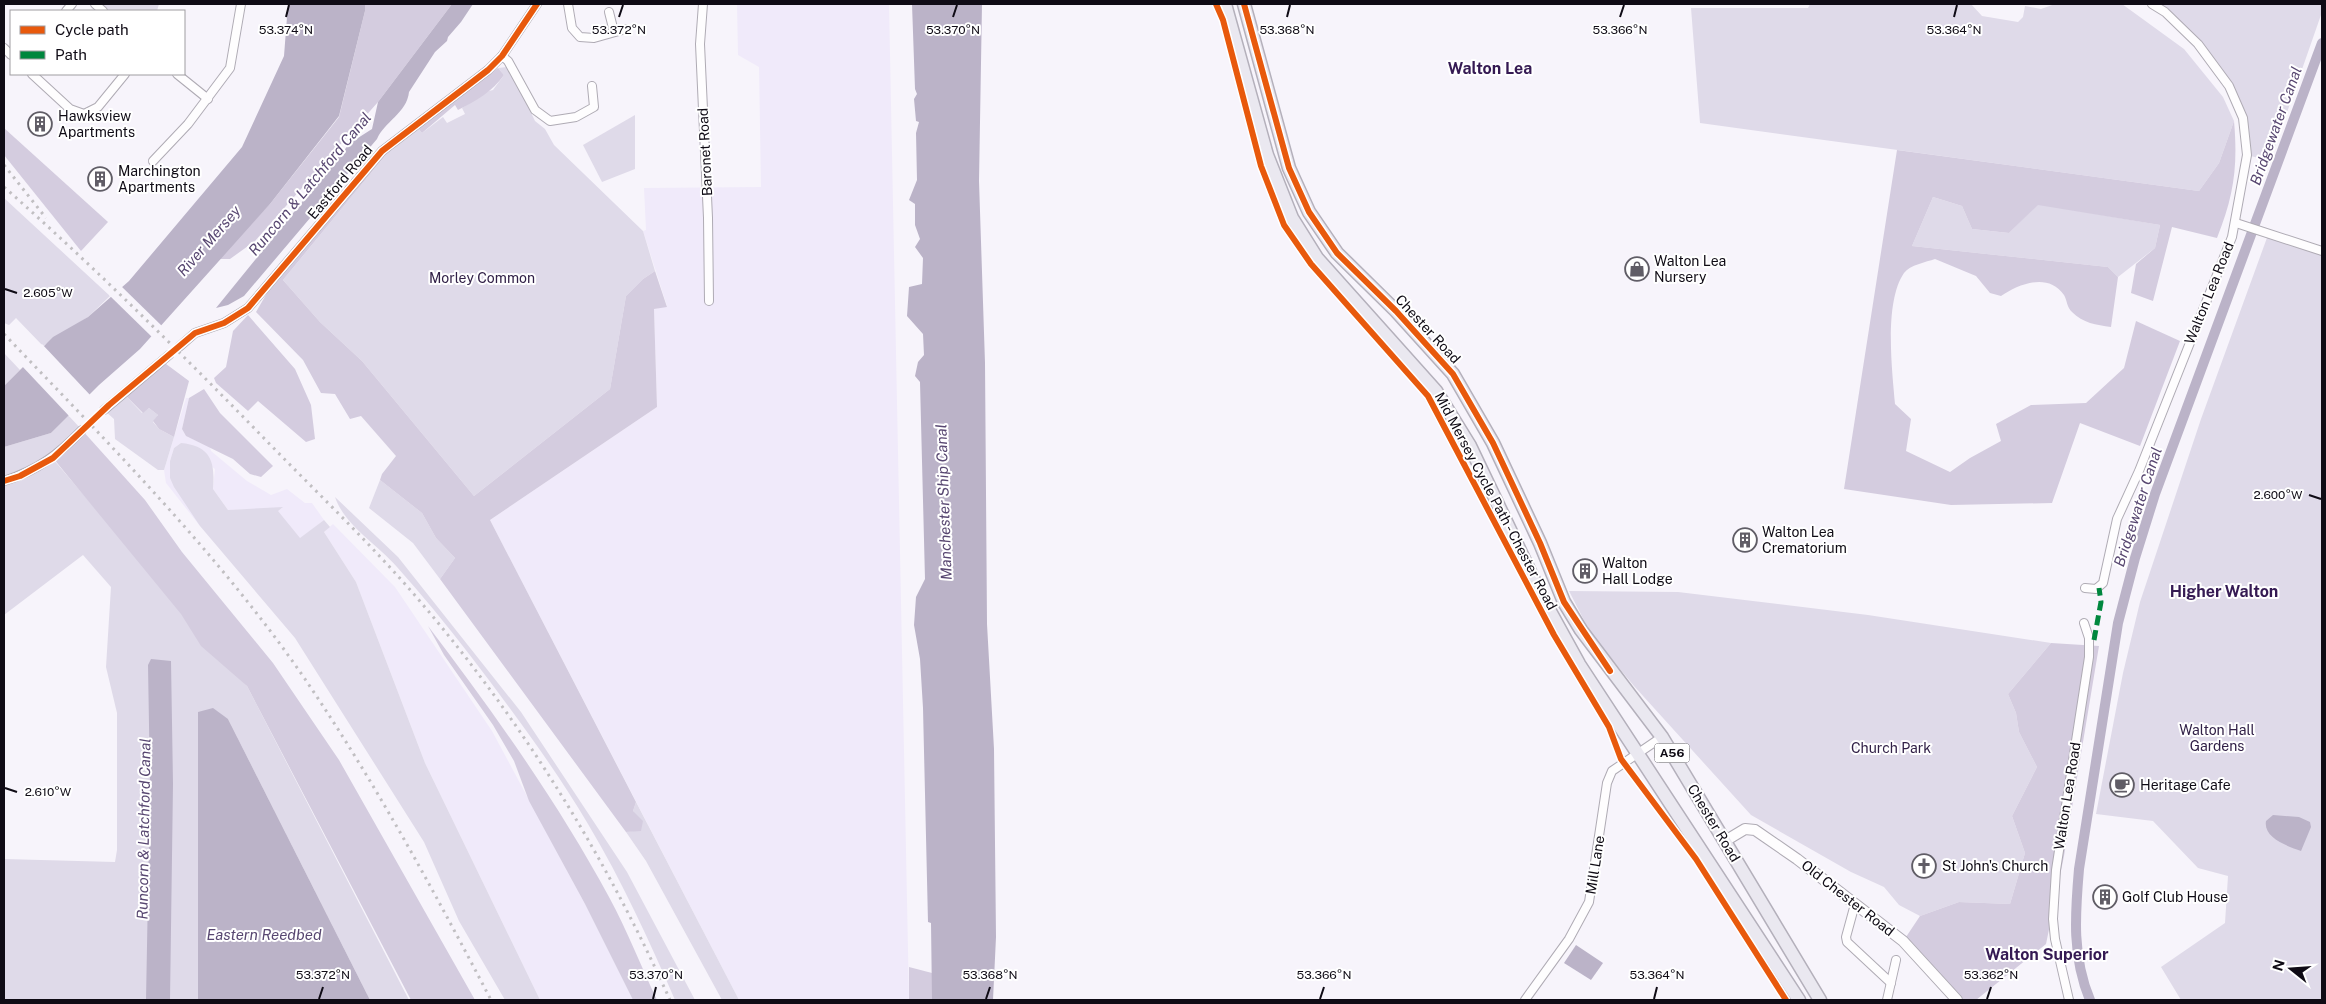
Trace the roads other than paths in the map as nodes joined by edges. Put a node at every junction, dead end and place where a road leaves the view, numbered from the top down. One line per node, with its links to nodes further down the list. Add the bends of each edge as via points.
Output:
1 (242, 4): 16 (street, via 230,68)
2 (537, 4): 11 (street, Eastford Road)
3 (568, 4): 10 (street, via 572,28 580,37 585,39)
4 (703, 4): 20 (street, Baronet Road, via 700,44)
5 (1225, 4): 29 (highway, Chester Road / A56, via 1267,156 1292,218 1317,258 1436,391 1470,446 1551,614)
6 (1244, 4): 28 (highway, Chester Road / A56, via 1288,168 1309,212 1337,252 1452,374 1493,443 1564,602 1581,630)
7 (2152, 4): 18 (street, Walton Lea Road, via 2198,44 2229,86 2243,118 2247,155)
8 (609, 12): 10 (street)
9 (626, 29): 10 (street)
10 (614, 32)
11 (502, 56): 15 (street, via 535,110 550,121 576,118 594,107); 21 (street, Eastford Road, via 382,151 248,308 224,323 195,333)
12 (33, 75): 13 (street, via 70,109 84,114 98,107)
13 (123, 75)
14 (179, 75): 16 (street)
15 (592, 86)
16 (208, 99): 17 (street)
17 (153, 161)
18 (2236, 222): 19 (street); 26 (street, Walton Lea Road, via 2139,471 2117,518 2103,583 2096,589)
19 (2322, 251)
20 (709, 301)
21 (179, 347)
22 (169, 355): 23 (street)
23 (104, 410)
24 (82, 430): 25 (street, via 53,458)
25 (4, 481)
26 (2085, 588)
27 (2084, 623): 39 (street, Walton Lea Road, via 2089,638 2089,657 2056,870 2054,911 2055,939)
28 (1662, 737): 29 (street, Mill Lane); 30 (highway, Chester Road / A56)
29 (1637, 753): 34 (street, Mill Lane, via 1612,771 1607,783 1589,902 1569,939); 35 (highway, Chester Road / A56)
30 (1725, 841): 31 (street, Old Chester Road, via 1745,829 1755,830); 36 (highway, Chester Road / A56)
31 (1855, 904): 33 (street, via 1847,942); 38 (street, Old Chester Road, via 1903,941)
32 (1896, 960): 33 (street)
33 (1891, 983): 37 (street)
34 (1525, 1000)
35 (1800, 1000)
36 (1820, 1000)
37 (1887, 1000)
38 (1957, 1000)
39 (2069, 1000)

